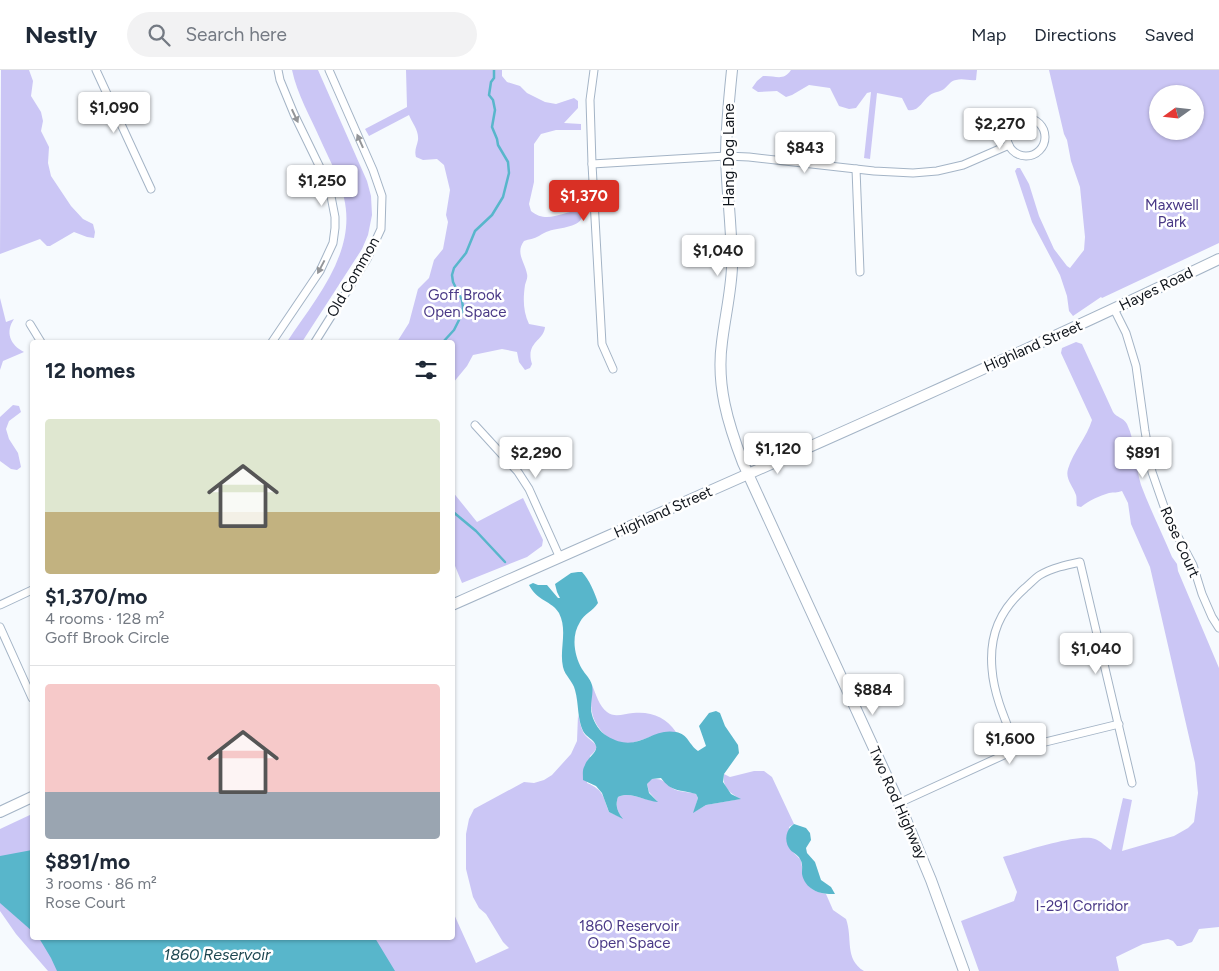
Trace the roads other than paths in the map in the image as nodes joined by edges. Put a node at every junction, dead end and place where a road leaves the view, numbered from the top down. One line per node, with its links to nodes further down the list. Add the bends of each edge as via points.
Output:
1 (96, 70): 10 (street)
2 (278, 70): 17 (street, one-way to 17, via 294,114 329,186 335,228 333,243 320,271)
3 (329, 70): 18 (street, Old Common, one-way to 3, via 367,259 381,229 382,196)
4 (594, 70): 8 (street, via 590,100)
5 (732, 70): 7 (street, Hang Dog Lane)
6 (1009, 145): 6 (street, via 1020,155 1035,154 1044,143 1044,128 1032,119 1018,120 1008,131); 9 (street, via 963,165 937,171 896,173)
7 (726, 156): 8 (street); 9 (street); 21 (street, Hang Dog Lane, via 732,267 721,344 721,382 731,431)
8 (592, 164): 19 (street, via 602,344)
9 (856, 169): 12 (street)
10 (151, 189)
11 (1219, 259): 13 (street, Hayes Road)
12 (860, 272)
13 (1114, 309): 14 (street, Hayes Road); 27 (street, Rose Court, via 1126,333 1136,366 1152,472 1168,518)
14 (1092, 319): 21 (street, Highland Street)
15 (30, 324): 16 (street)
16 (40, 340)
17 (273, 340)
18 (316, 340)
19 (613, 369)
20 (475, 425): 22 (street, via 518,472 529,489)
21 (749, 475): 22 (street, Highland Street); 33 (street, Two Rod Highway)
22 (560, 558): 25 (street, Highland Street)
23 (30, 591): 24 (street)
24 (0, 604)
25 (455, 604)
26 (0, 626): 28 (street)
27 (1219, 628)
28 (30, 694)
29 (1119, 724): 30 (street); 30 (street, via 1080,562 1061,566 1039,575 1016,596 1000,616 992,643 997,697); 31 (street)
30 (1017, 749): 33 (street)
31 (1132, 783)
32 (30, 798): 34 (street)
33 (900, 803): 35 (street, Two Rod Highway)
34 (0, 812)
35 (964, 971)

